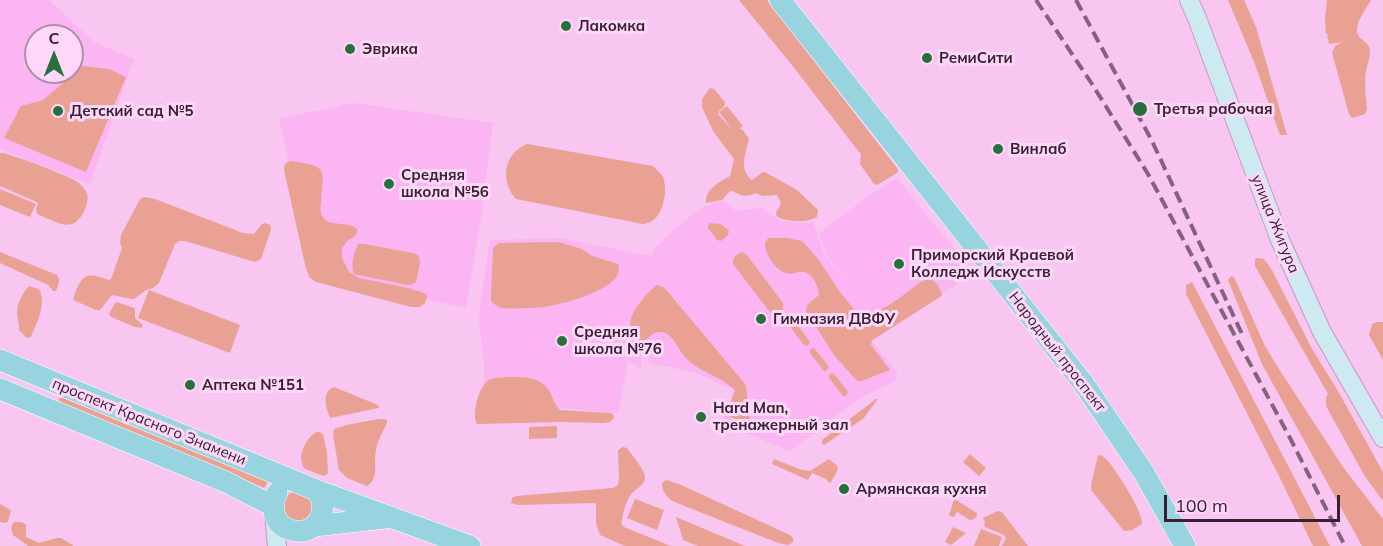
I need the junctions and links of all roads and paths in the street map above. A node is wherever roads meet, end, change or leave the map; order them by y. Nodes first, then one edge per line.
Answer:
1 (780, 0) edge
2 (1189, 0) edge
3 (0, 360) edge
4 (48, 380) junction
5 (0, 389) edge
6 (36, 404) junction
7 (1383, 438) edge
8 (307, 486) junction
9 (274, 510) junction
10 (391, 517) junction
11 (305, 535) edge
12 (277, 546) edge
13 (470, 546) edge
14 (1185, 546) edge

1 - 14 main road, Народный проспект
2 - 7 main road, улица Жигура
3 - 4 main road, проспект Красного Знамени
4 - 6 main road
4 - 8 main road, проспект Красного Знамени
5 - 6 main road, проспект Красного Знамени
6 - 9 main road, проспект Красного Знамени
8 - 9 main road
8 - 10 main road, проспект Красного Знамени
8 - 11 main road
9 - 11 main road, проспект Красного Знамени
9 - 12 main road
10 - 11 main road, проспект Красного Знамени
10 - 13 main road, проспект Красного Знамени

